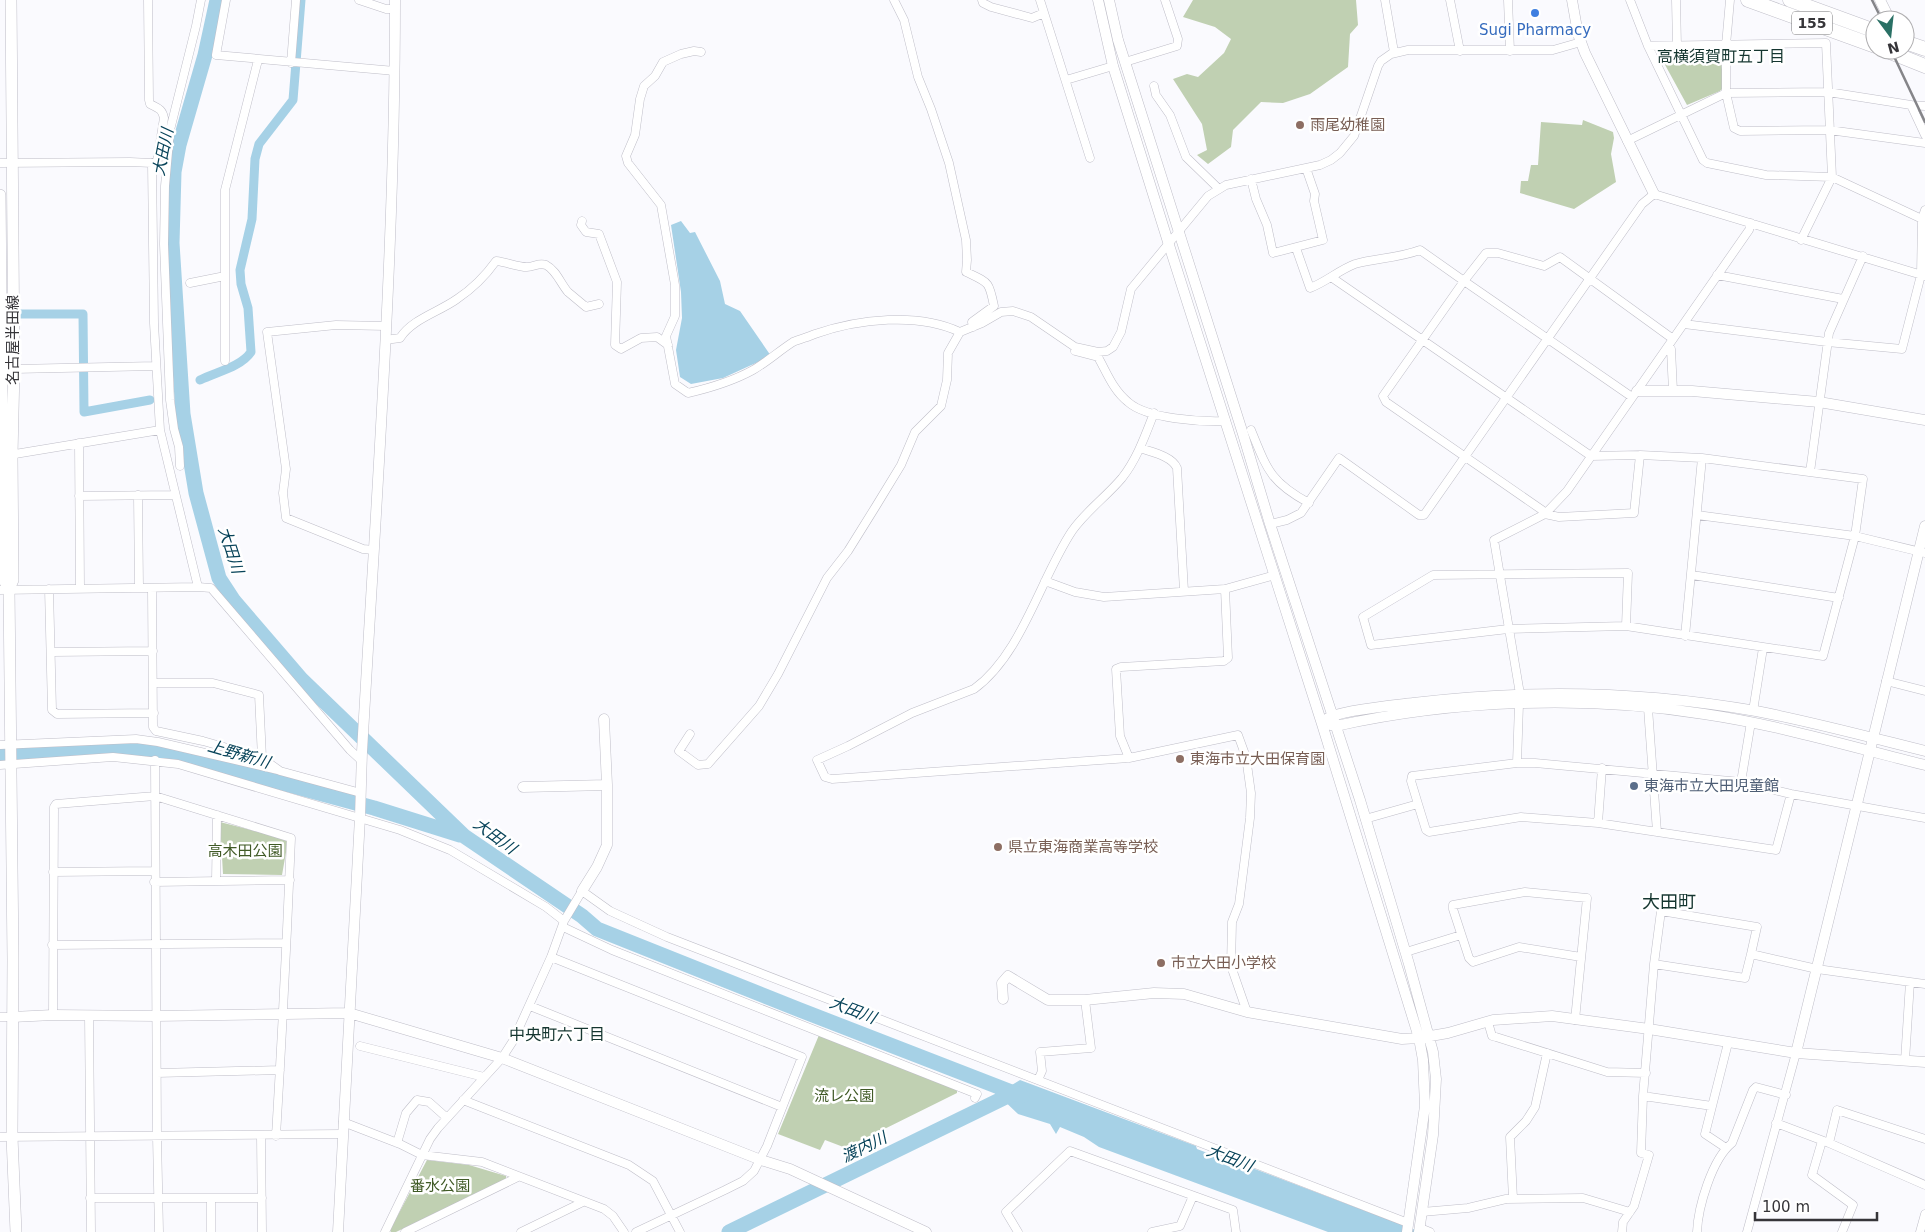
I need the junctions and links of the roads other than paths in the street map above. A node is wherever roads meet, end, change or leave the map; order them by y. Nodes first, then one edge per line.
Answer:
1 (11, 0) edge
2 (148, 0) edge
3 (200, 0) edge
4 (226, 0) edge
5 (296, 0) edge
6 (359, 0) edge
7 (894, 0) edge
8 (982, 0) edge
9 (1040, 0) edge
10 (1098, 0) edge
11 (1109, 0) edge
12 (1165, 0) edge
13 (1385, 0) edge
14 (1450, 0) edge
15 (1508, 0) edge
16 (1572, 0) edge
17 (1630, 0) edge
18 (1676, 0) edge
19 (1730, 0) edge
20 (1748, 0) edge
21 (1790, 0) edge
22 (395, 5) edge
23 (1044, 13) junction
24 (1865, 27) edge
25 (1581, 42) junction
26 (1865, 42) edge
27 (1726, 45) junction
28 (1648, 46) junction
29 (1677, 46) junction
30 (1460, 51) junction
31 (1510, 51) junction
32 (701, 52) dead end
33 (1394, 52) junction
34 (258, 60) junction
35 (1910, 60) edge
36 (1125, 62) junction
37 (291, 63) junction
38 (1113, 66) junction
39 (1925, 66) edge
40 (395, 71) junction
41 (1066, 80) junction
42 (1154, 86) dead end
43 (1828, 92) junction
44 (1726, 93) junction
45 (1911, 105) junction
46 (1925, 106) edge
47 (1680, 114) junction
48 (1829, 130) junction
49 (1925, 135) edge
50 (1627, 141) junction
51 (1925, 144) edge
52 (1090, 158) dead end
53 (12, 162) junction
54 (0, 163) edge
55 (152, 163) junction
56 (1306, 168) junction
57 (1832, 177) junction
58 (1251, 179) junction
59 (1219, 189) junction
60 (0, 194) edge
61 (1654, 194) junction
62 (1925, 210) edge
63 (1922, 219) junction
64 (582, 221) dead end
65 (1751, 223) junction
66 (1179, 232) junction
67 (1801, 240) junction
68 (1169, 245) junction
69 (1296, 248) junction
70 (1863, 256) junction
71 (1717, 275) junction
72 (225, 276) junction
73 (1923, 276) edge
74 (1331, 277) junction
75 (1590, 278) junction
76 (1464, 281) junction
77 (190, 283) dead end
78 (1843, 299) junction
79 (599, 304) dead end
80 (1684, 324) junction
81 (386, 326) junction
82 (973, 327) junction
83 (960, 332) junction
84 (1548, 339) junction
85 (1672, 339) junction
86 (385, 340) junction
87 (1422, 340) junction
88 (1827, 342) junction
89 (1068, 343) junction
90 (668, 345) junction
91 (1671, 349) dead end
92 (225, 361) dead end
93 (156, 366) junction
94 (1, 368) edge
95 (14, 369) junction
96 (1674, 390) junction
97 (1634, 394) junction
98 (1506, 399) junction
99 (1819, 402) junction
100 (1154, 413) junction
101 (1925, 420) edge
102 (1226, 421) junction
103 (160, 430) junction
104 (1252, 430) dead end
105 (79, 443) junction
106 (1140, 448) junction
107 (5, 455) edge
108 (1640, 455) junction
109 (1591, 456) junction
110 (1465, 457) junction
111 (1702, 458) junction
112 (180, 466) dead end
113 (1810, 472) junction
114 (138, 495) junction
115 (175, 495) junction
116 (80, 496) junction
117 (1309, 503) junction
118 (1545, 514) junction
119 (1697, 516) junction
120 (1270, 524) junction
121 (1925, 526) edge
122 (1855, 536) junction
123 (374, 550) junction
124 (1922, 552) edge
125 (1275, 575) junction
126 (1500, 575) junction
127 (1692, 575) junction
128 (1045, 581) junction
129 (198, 587) junction
130 (80, 588) junction
131 (139, 588) junction
132 (4, 589) edge
133 (49, 589) junction
134 (152, 589) junction
135 (1225, 589) junction
136 (1184, 591) junction
137 (1839, 598) junction
138 (1626, 626) junction
139 (1508, 629) junction
140 (1685, 636) junction
141 (1763, 648) junction
142 (153, 651) junction
143 (52, 652) junction
144 (1886, 681) junction
145 (154, 683) junction
146 (1925, 691) edge
147 (1520, 699) junction
148 (1648, 708) junction
149 (1753, 711) junction
150 (154, 713) junction
151 (604, 720) dead end
152 (1334, 720) junction
153 (1751, 722) junction
154 (1322, 724) junction
155 (690, 734) dead end
156 (1874, 738) junction
157 (7, 746) edge
158 (1871, 751) junction
159 (1925, 751) edge
160 (362, 756) junction
161 (262, 758) junction
162 (1129, 758) junction
163 (155, 760) junction
164 (7, 764) edge
165 (1517, 764) junction
166 (1925, 764) edge
167 (1602, 768) junction
168 (280, 771) junction
169 (1652, 773) junction
170 (1741, 782) junction
171 (607, 785) junction
172 (523, 787) dead end
173 (1790, 794) junction
174 (155, 796) junction
175 (361, 796) junction
176 (1418, 804) junction
177 (1858, 805) junction
178 (217, 814) junction
179 (360, 814) junction
180 (1925, 818) edge
181 (1365, 819) junction
182 (1598, 823) junction
183 (1657, 832) junction
184 (154, 871) junction
185 (53, 872) junction
186 (290, 880) junction
187 (216, 881) junction
188 (154, 882) junction
189 (580, 894) junction
190 (564, 924) junction
191 (1461, 935) junction
192 (285, 943) junction
193 (52, 945) junction
194 (155, 945) junction
195 (1406, 952) junction
196 (1751, 954) junction
197 (551, 957) junction
198 (1581, 957) junction
199 (1654, 964) junction
200 (1818, 969) junction
201 (1910, 982) junction
202 (1925, 984) edge
203 (1003, 999) dead end
204 (1085, 1000) junction
205 (530, 1006) junction
206 (1247, 1012) junction
207 (284, 1013) junction
208 (349, 1013) junction
209 (53, 1015) junction
210 (89, 1015) junction
211 (156, 1016) junction
212 (6, 1017) edge
213 (1575, 1020) junction
214 (1488, 1022) junction
215 (1650, 1029) junction
216 (1424, 1037) junction
217 (1728, 1043) junction
218 (360, 1046) dead end
219 (1547, 1053) junction
220 (1796, 1054) junction
221 (502, 1058) junction
222 (1905, 1061) junction
223 (1925, 1062) edge
224 (280, 1070) junction
225 (157, 1073) junction
226 (1646, 1073) junction
227 (484, 1077) junction
228 (1038, 1080) junction
229 (1786, 1095) junction
230 (1643, 1096) junction
231 (976, 1098) dead end
232 (463, 1100) junction
233 (1712, 1106) junction
234 (782, 1107) junction
235 (447, 1118) junction
236 (343, 1122) junction
237 (1776, 1123) junction
238 (342, 1134) junction
239 (157, 1136) junction
240 (261, 1136) junction
241 (276, 1136) junction
242 (0, 1137) edge
243 (12, 1137) junction
244 (90, 1137) junction
245 (1925, 1139) edge
246 (1825, 1142) junction
247 (397, 1143) junction
248 (1726, 1148) junction
249 (422, 1155) junction
250 (761, 1160) junction
251 (518, 1177) junction
252 (1925, 1185) edge
253 (1192, 1196) junction
254 (90, 1198) junction
255 (158, 1198) junction
256 (262, 1198) junction
257 (211, 1199) junction
258 (1512, 1199) junction
259 (583, 1202) junction
260 (1422, 1212) junction
261 (1630, 1212) junction
262 (1925, 1214) edge
263 (672, 1215) junction
264 (1407, 1227) edge
265 (1420, 1230) edge
266 (16, 1232) edge
267 (91, 1232) edge
268 (159, 1232) edge
269 (211, 1232) edge
270 (262, 1232) edge
271 (338, 1232) edge
272 (385, 1232) edge
273 (405, 1232) edge
274 (521, 1232) edge
275 (624, 1232) edge
276 (636, 1232) edge
277 (680, 1232) edge
278 (926, 1232) edge
279 (1018, 1232) edge
280 (1152, 1232) edge
281 (1236, 1232) edge
282 (1430, 1232) edge
283 (1622, 1232) edge
284 (1698, 1232) edge
285 (1747, 1232) edge
286 (1842, 1232) edge
287 (1920, 1232) edge

1 - 53 main road, 名古屋半田線
2 - 55 street
3 - 112 street
4 - 34 street
5 - 37 street
6 - 22 street
7 - 82 street
8 - 23 street
9 - 23 street
10 - 38 street
11 - 36 street
12 - 36 street
13 - 33 street
14 - 30 street
15 - 31 street
16 - 25 street
17 - 28 street
18 - 29 street
19 - 27 street
20 - 26 highway, 155
21 - 24 highway, 155
22 - 40 street
23 - 41 street
25 - 31 street
25 - 50 street
27 - 29 street
27 - 43 street
27 - 44 street
28 - 29 street
28 - 47 street
30 - 31 street
30 - 33 street
32 - 90 street
33 - 56 street
34 - 37 street
34 - 72 street
35 - 39 highway
36 - 66 street
37 - 40 street
38 - 41 street
38 - 68 street
40 - 81 street
41 - 52 street
42 - 59 street
43 - 44 street
43 - 45 street
43 - 48 street
44 - 47 street
44 - 48 street
45 - 46 street
45 - 49 street
47 - 50 street
47 - 57 street
48 - 51 street
48 - 57 street
50 - 61 street
53 - 54 street
53 - 55 street
53 - 95 main road, 名古屋半田線
55 - 93 street
56 - 58 street
56 - 69 street
57 - 63 street
57 - 67 street
58 - 59 street
58 - 69 street
59 - 66 street
60 - 94 main road, 名古屋半田線
61 - 65 street
61 - 75 street
62 - 63 street
63 - 73 street
64 - 90 street
65 - 67 street
65 - 71 street
66 - 68 street
66 - 120 street
67 - 70 street
68 - 89 street
68 - 102 street
69 - 74 street
70 - 73 street
70 - 78 street
71 - 78 street
71 - 80 street
72 - 77 street
72 - 92 street
73 - 88 street
74 - 76 street
74 - 87 street
75 - 76 street
75 - 84 street
75 - 85 street
76 - 84 street
76 - 87 street
78 - 88 street
79 - 86 street
80 - 85 street
80 - 88 street
81 - 86 street
81 - 123 street
82 - 83 street
82 - 89 street
83 - 90 street
83 - 155 street
84 - 97 street
84 - 98 street
85 - 97 street
86 - 123 street
87 - 98 street
87 - 110 street
88 - 99 street
89 - 100 street
91 - 96 street
93 - 95 street
93 - 103 street
94 - 107 main road, 名古屋半田線
95 - 107 main road, 名古屋半田線
96 - 97 street
96 - 99 street
97 - 109 street
98 - 109 street
98 - 110 street
99 - 101 street
99 - 113 street
100 - 102 street
100 - 106 street
102 - 125 street
103 - 105 street
103 - 115 street
104 - 117 street
105 - 107 street
105 - 116 street
106 - 128 street
106 - 136 street
107 - 132 main road, 名古屋半田線
108 - 109 street
108 - 111 street
108 - 118 street
109 - 118 street
110 - 117 street
110 - 118 street
111 - 113 street
111 - 119 street
113 - 122 street
114 - 115 street
114 - 116 street
114 - 131 street
115 - 129 street
116 - 130 street
117 - 120 street
118 - 126 street
119 - 122 street
119 - 127 street
120 - 152 street
121 - 124 street
122 - 124 street
122 - 137 street
123 - 160 street
124 - 144 street
125 - 135 street
125 - 154 street
126 - 138 street
126 - 139 street
126 - 139 street
127 - 137 street
127 - 140 street
128 - 136 street
128 - 162 street
129 - 134 street
129 - 160 street
130 - 131 street
130 - 133 street
131 - 134 street
132 - 133 street
132 - 157 main road, 名古屋半田線
133 - 143 street
134 - 142 street
135 - 136 street
135 - 162 street
137 - 141 street
138 - 139 street
138 - 140 street
139 - 147 street
140 - 141 street
141 - 149 street
142 - 143 street
142 - 145 street
143 - 150 street
144 - 146 street
144 - 156 street
145 - 150 street
145 - 161 street
147 - 148 street
147 - 149 street
147 - 152 street
147 - 165 street
148 - 153 street
148 - 169 street
149 - 156 street
150 - 161 street
151 - 171 street
152 - 154 street
152 - 181 street
153 - 158 street
153 - 170 street
154 - 216 street
156 - 158 street
156 - 159 street
157 - 164 main road, 名古屋半田線
157 - 168 street
158 - 166 street
158 - 177 street
160 - 175 street
161 - 168 street
162 - 206 street
163 - 164 street
163 - 174 street
163 - 179 street
164 - 212 main road, 名古屋半田線
165 - 167 street
165 - 176 street
167 - 169 street
167 - 182 street
168 - 175 street
169 - 170 street
169 - 183 street
170 - 173 street
171 - 172 street
171 - 189 street
173 - 177 street
173 - 183 street
174 - 178 street
174 - 184 street
174 - 185 street
175 - 179 street
176 - 181 street
176 - 182 street
177 - 180 street
177 - 200 street
178 - 186 street
178 - 187 street
179 - 190 street
179 - 208 street
181 - 195 street
182 - 183 street
184 - 185 street
184 - 188 street
185 - 193 street
186 - 187 street
186 - 192 street
187 - 188 street
188 - 194 street
189 - 190 street
189 - 228 street
190 - 197 street
190 - 231 street
191 - 195 street
191 - 198 street
191 - 198 street
192 - 194 street
192 - 207 street
193 - 194 street
193 - 209 street
194 - 211 street
195 - 216 street
196 - 199 street
196 - 199 street
196 - 200 street
197 - 205 street
197 - 234 street
198 - 213 street
199 - 215 street
200 - 201 street
200 - 220 street
201 - 202 street
201 - 222 street
203 - 204 street
204 - 206 street
204 - 228 street
205 - 221 street
205 - 234 street
206 - 216 street
207 - 208 street
207 - 211 street
207 - 224 street
208 - 221 street
208 - 236 street
209 - 210 street
209 - 212 street
210 - 211 street
210 - 244 street
211 - 225 street
212 - 243 main road, 名古屋半田線
213 - 214 street
213 - 215 street
214 - 216 street
214 - 219 street
215 - 217 street
215 - 226 street
216 - 260 street
216 - 264 street
217 - 220 street
217 - 233 street
218 - 227 street
219 - 226 street
219 - 258 street
220 - 222 street
220 - 229 street
221 - 227 street
221 - 250 street
222 - 223 street
224 - 225 street
224 - 241 street
225 - 239 street
226 - 230 street
227 - 232 street
228 - 264 street
229 - 237 street
229 - 248 street
230 - 233 street
230 - 261 street
232 - 235 street
232 - 263 street
233 - 248 street
234 - 250 street
235 - 247 street
235 - 249 street
236 - 238 street
236 - 247 street
237 - 246 street
237 - 285 street
238 - 241 street
238 - 271 street
239 - 240 street
239 - 244 street
239 - 255 street
240 - 241 street
240 - 256 street
242 - 243 street
243 - 244 street
243 - 266 main road, 名古屋半田線
244 - 254 street
245 - 246 street
246 - 252 street
246 - 286 street
247 - 249 street
248 - 284 street
249 - 251 street
249 - 272 street
250 - 263 street
250 - 278 street
251 - 259 street
251 - 273 street
253 - 279 street
253 - 280 street
253 - 281 street
254 - 255 street
254 - 267 street
255 - 257 street
255 - 268 street
256 - 257 street
256 - 270 street
257 - 269 street
258 - 260 street
258 - 261 street
259 - 274 street
259 - 275 street
260 - 265 street
261 - 283 street
262 - 287 street
263 - 276 street
263 - 277 street
265 - 282 street

